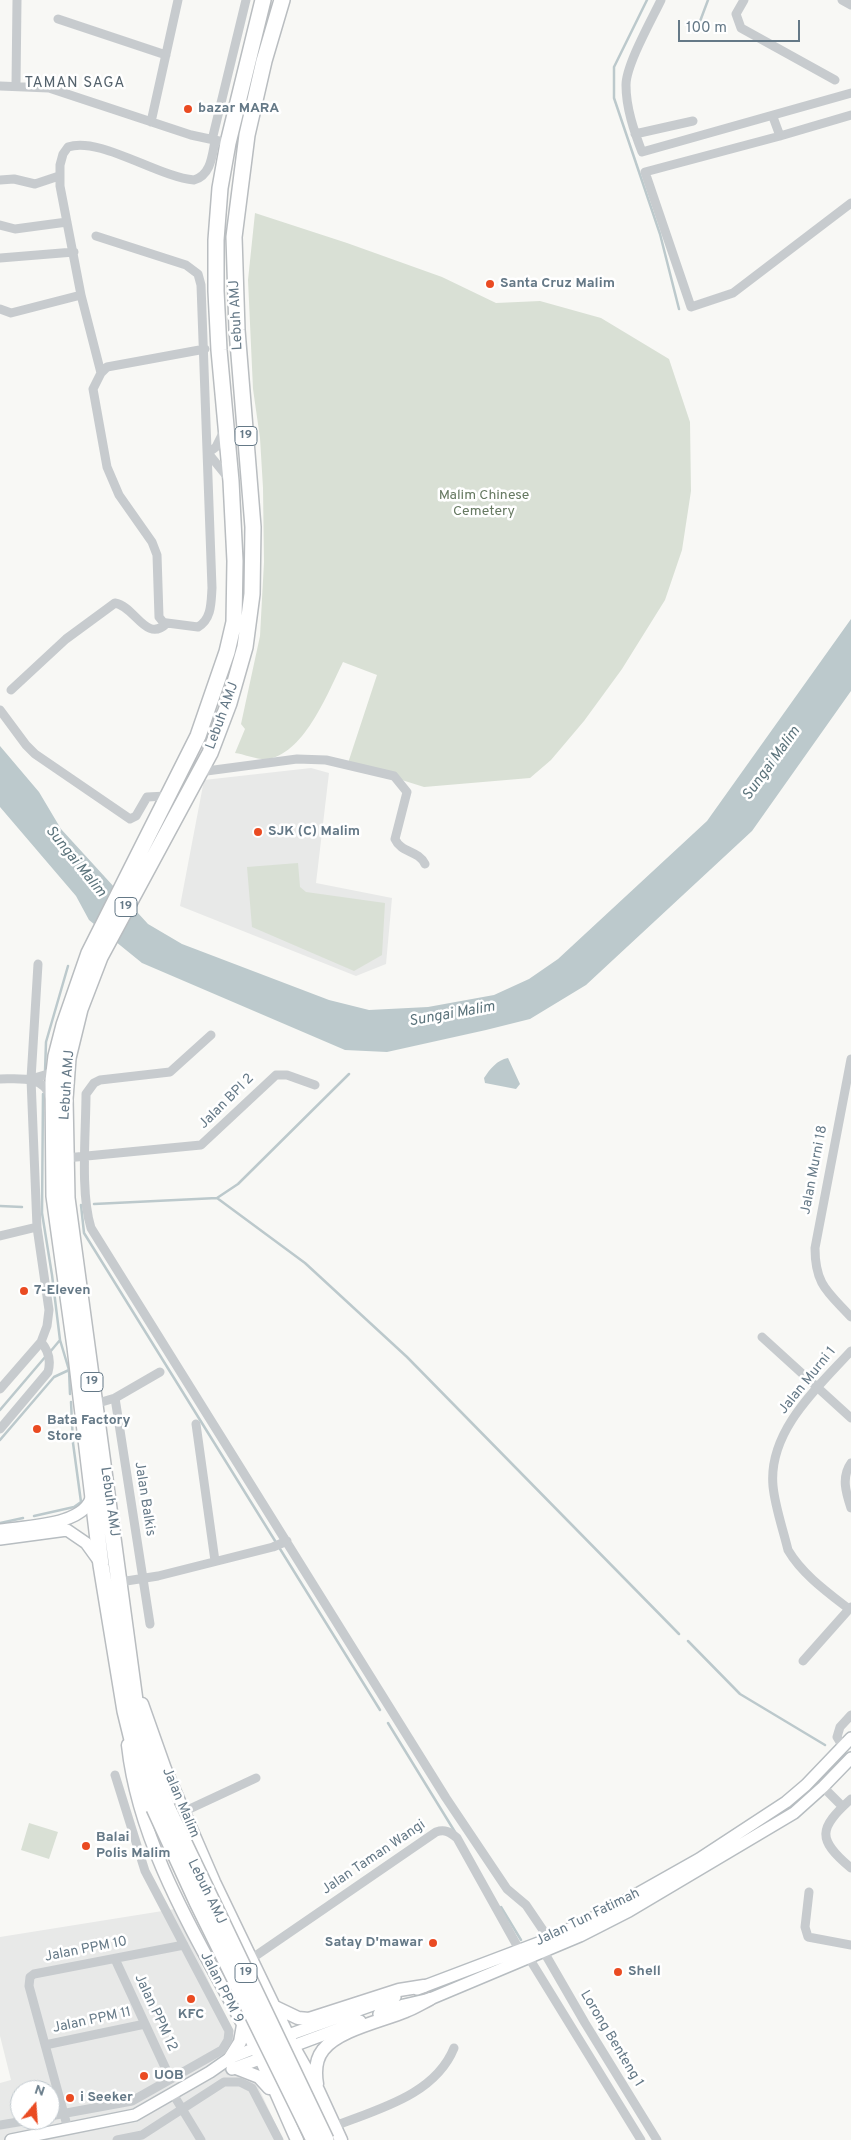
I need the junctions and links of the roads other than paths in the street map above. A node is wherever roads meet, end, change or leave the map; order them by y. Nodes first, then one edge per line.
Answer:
1 (17, 0) edge
2 (178, 0) edge
3 (246, 0) edge
4 (262, 0) edge
5 (282, 0) edge
6 (662, 0) edge
7 (744, 0) edge
8 (842, 0) edge
9 (851, 4) edge
10 (58, 20) dead end
11 (166, 55) junction
12 (835, 80) dead end
13 (16, 85) junction
14 (0, 86) edge
15 (851, 93) edge
16 (851, 115) edge
17 (773, 117) junction
18 (693, 121) dead end
19 (151, 122) junction
20 (635, 134) junction
21 (780, 136) junction
22 (218, 141) junction
23 (59, 176) junction
24 (0, 180) edge
25 (851, 203) edge
26 (67, 222) junction
27 (0, 225) edge
28 (96, 236) dead end
29 (74, 252) junction
30 (0, 258) edge
31 (81, 294) junction
32 (0, 309) edge
33 (205, 349) junction
34 (101, 373) junction
35 (226, 426) junction
36 (208, 453) junction
37 (231, 481) junction
38 (167, 624) junction
39 (12, 690) dead end
40 (0, 710) edge
41 (199, 772) junction
42 (167, 796) junction
43 (145, 854) junction
44 (425, 864) dead end
45 (94, 955) junction
46 (38, 964) dead end
47 (211, 1035) dead end
48 (851, 1059) edge
49 (54, 1069) junction
50 (0, 1079) edge
51 (31, 1079) junction
52 (849, 1081) edge
53 (315, 1085) dead end
54 (52, 1107) junction
55 (85, 1155) junction
56 (66, 1158) junction
57 (37, 1227) junction
58 (0, 1236) edge
59 (851, 1317) edge
60 (762, 1337) dead end
61 (41, 1342) junction
62 (851, 1351) edge
63 (160, 1372) dead end
64 (817, 1388) junction
65 (0, 1389) edge
66 (115, 1398) junction
67 (96, 1404) junction
68 (851, 1418) edge
69 (196, 1424) dead end
70 (0, 1429) edge
71 (851, 1463) edge
72 (92, 1493) junction
73 (851, 1508) edge
74 (0, 1530) edge
75 (0, 1539) edge
76 (280, 1544) junction
77 (215, 1561) junction
78 (101, 1565) junction
79 (142, 1578) junction
80 (120, 1582) junction
81 (850, 1608) edge
82 (150, 1624) dead end
83 (803, 1661) dead end
84 (132, 1678) junction
85 (123, 1704) junction
86 (851, 1715) edge
87 (847, 1742) edge
88 (851, 1758) edge
89 (114, 1775) dead end
90 (256, 1778) dead end
91 (823, 1787) junction
92 (851, 1799) edge
93 (842, 1806) junction
94 (160, 1807) junction
95 (183, 1812) junction
96 (851, 1868) edge
97 (809, 1892) dead end
98 (549, 1939) junction
99 (184, 1945) junction
100 (851, 1945) edge
101 (544, 1952) junction
102 (525, 1954) junction
103 (115, 1959) junction
104 (251, 1959) junction
105 (424, 1986) junction
106 (430, 1999) junction
107 (275, 2007) junction
108 (145, 2024) junction
109 (243, 2025) junction
110 (291, 2040) junction
111 (45, 2045) junction
112 (454, 2048) dead end
113 (258, 2053) junction
114 (233, 2063) junction
115 (170, 2078) junction
116 (318, 2090) junction
117 (173, 2094) junction
118 (278, 2100) junction
119 (184, 2109) junction
120 (64, 2114) junction
121 (60, 2115) edge
122 (335, 2126) junction
123 (68, 2129) junction
124 (11, 2140) edge
125 (117, 2140) edge
126 (200, 2140) edge
127 (279, 2140) edge
128 (297, 2140) edge
129 (314, 2140) edge
130 (326, 2140) edge
131 (341, 2140) edge
132 (641, 2140) edge
133 (657, 2140) edge

1 - 13 street
2 - 11 street
3 - 22 street
4 - 22 highway, Lebuh AMJ / 19
5 - 41 highway, Lebuh AMJ / 19
6 - 20 street
7 - 12 street
8 - 9 street
10 - 11 street
11 - 19 street
13 - 14 street
13 - 19 street
15 - 17 street
16 - 21 street
17 - 20 street
17 - 21 street
18 - 20 street
19 - 22 street
21 - 25 street
22 - 23 street
22 - 35 highway, Lebuh AMJ / 19
23 - 24 street
23 - 26 street
26 - 27 street
26 - 29 street
28 - 33 street
29 - 30 street
29 - 31 street
31 - 32 street
31 - 34 street
33 - 34 street
33 - 36 street
34 - 38 street
35 - 36 street
35 - 37 highway, Lebuh AMJ / 19
36 - 37 street
36 - 38 street
37 - 42 highway, Lebuh AMJ / 19
38 - 39 street
40 - 42 street
41 - 43 highway, Lebuh AMJ / 19
41 - 44 street
42 - 43 highway, Lebuh AMJ / 19
43 - 45 highway, Lebuh AMJ / 19
45 - 49 highway, Lebuh AMJ / 19
45 - 56 highway, Lebuh AMJ / 19
46 - 51 street
47 - 55 street
48 - 52 street, Jalan Murni 18
49 - 51 street
49 - 54 highway, Lebuh AMJ / 19
50 - 51 street
51 - 54 street
51 - 57 street
52 - 59 street, Jalan Murni 18
53 - 55 street, Jalan BPI 2
54 - 72 highway, Lebuh AMJ / 19
55 - 56 street, Jalan BPI 2
55 - 76 street
56 - 67 highway, Lebuh AMJ / 19
57 - 58 street
57 - 61 street
60 - 64 street
61 - 65 street
61 - 70 street
62 - 64 street, Jalan Murni 1
63 - 66 street
64 - 68 street
64 - 81 street, Jalan Murni 1
66 - 67 street
66 - 79 street, Jalan Balkis
67 - 80 highway, Lebuh AMJ / 19
69 - 77 street
71 - 73 street
72 - 74 main road
72 - 78 highway, Lebuh AMJ / 19
75 - 78 main road
76 - 77 street
76 - 98 street
77 - 79 street
78 - 85 highway, Lebuh AMJ / 19
79 - 80 street
79 - 82 street, Jalan Balkis
80 - 84 highway, Lebuh AMJ / 19
81 - 83 street
84 - 94 highway, Lebuh AMJ / 19
84 - 95 main road, Jalan Malim
85 - 94 highway, Lebuh AMJ / 19
85 - 109 main road
86 - 87 street
87 - 98 main road, Jalan Tun Fatimah
88 - 91 main road, Jalan Tun Fatimah
89 - 99 street
90 - 95 street
91 - 93 street
91 - 101 main road, Jalan Tun Fatimah
92 - 93 street
93 - 96 street
94 - 129 highway, Lebuh AMJ / 19, bridge
94 - 130 highway, Lebuh AMJ / 19, bridge
95 - 104 main road, Jalan Malim
97 - 100 street
98 - 102 main road, Jalan Tun Fatimah
99 - 103 street, Jalan PPM 10
99 - 115 street, Jalan PPM 9
101 - 102 main road, Jalan Tun Fatimah
101 - 133 street, Lorong Benteng 1
102 - 104 street, Jalan Taman Wangi
102 - 105 main road, Jalan Tun Fatimah
102 - 106 main road, Jalan Tun Fatimah
102 - 132 street
103 - 108 street, Jalan PPM 12
103 - 111 street, Jalan PPM 10
104 - 107 main road, Jalan Malim
105 - 107 main road
105 - 110 main road, Jalan Tun Fatimah
106 - 110 main road, Jalan Tun Fatimah
106 - 116 main road
107 - 110 main road, Jalan Malim
108 - 111 street, Jalan PPM 11
108 - 115 street, Jalan PPM 12
109 - 113 main road
109 - 114 main road
110 - 113 main road
110 - 116 main road, Jalan Malim
111 - 120 street, Jalan PPM 10
112 - 122 street
113 - 114 main road
113 - 118 main road
114 - 117 main road
114 - 118 main road
115 - 120 street, Jalan PPM 9
116 - 122 main road, Jalan Malim
117 - 119 street
117 - 123 main road
118 - 128 main road
119 - 125 street
119 - 126 street
119 - 127 street
120 - 121 street, Jalan PPM 9
120 - 123 street, Jalan PPM 10
122 - 131 main road, Jalan Malim
123 - 124 main road

